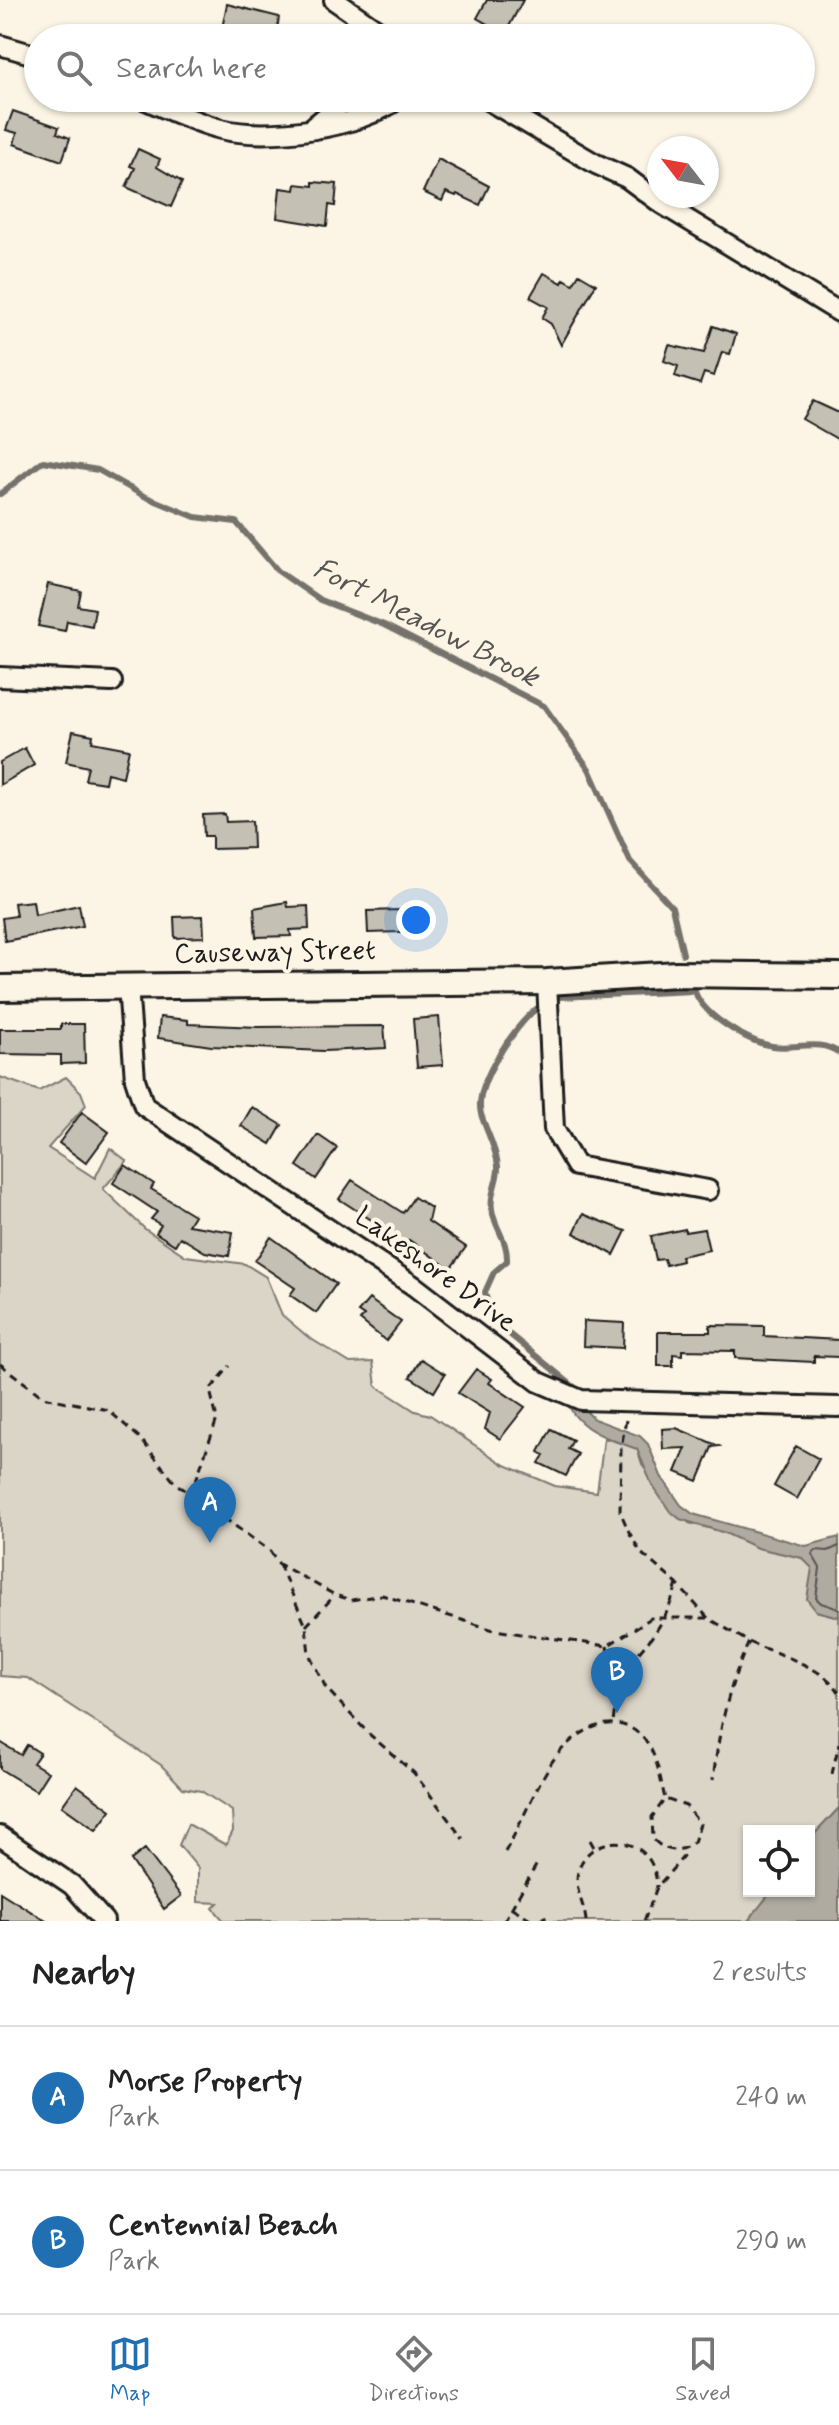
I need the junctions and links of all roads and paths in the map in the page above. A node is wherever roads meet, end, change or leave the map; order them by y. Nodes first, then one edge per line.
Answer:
1 (334, 0) edge
2 (369, 24) edge
3 (0, 45) edge
4 (24, 52) edge
5 (177, 112) edge
6 (331, 112) edge
7 (373, 112) edge
8 (508, 112) edge
9 (313, 127) junction
10 (839, 312) edge
11 (0, 677) edge
12 (112, 682) dead end
13 (839, 976) edge
14 (547, 982) junction
15 (128, 986) junction
16 (0, 988) edge
17 (708, 1190) dead end
18 (0, 1364) edge
19 (230, 1366) dead end
20 (839, 1407) edge
21 (625, 1427) dead end
22 (191, 1495) junction
23 (279, 1564) junction
24 (677, 1584) junction
25 (335, 1595) junction
26 (668, 1616) junction
27 (708, 1618) junction
28 (306, 1626) junction
29 (749, 1642) junction
30 (607, 1646) junction
31 (620, 1673) junction
32 (839, 1690) edge
33 (613, 1723) junction
34 (839, 1743) edge
35 (832, 1774) dead end
36 (713, 1780) dead end
37 (665, 1799) junction
38 (0, 1836) edge
39 (463, 1839) dead end
40 (590, 1840) dead end
41 (595, 1849) junction
42 (681, 1850) junction
43 (505, 1852) dead end
44 (537, 1864) dead end
45 (657, 1887) junction
46 (512, 1908) junction
47 (550, 1913) dead end
48 (104, 1921) edge
49 (504, 1921) edge
50 (534, 1921) edge
51 (540, 1921) edge
52 (586, 1921) edge
53 (644, 1921) edge

1 - 2 street
3 - 4 street
5 - 9 street
6 - 9 street
7 - 9 street
8 - 10 street
11 - 12 street
13 - 14 street, Causeway Street
14 - 15 street, Causeway Street
14 - 17 street
15 - 16 street, Causeway Street
15 - 20 street, Lakeshore Drive
18 - 22 path
19 - 22 path
21 - 24 path
22 - 23 path
23 - 25 path
23 - 28 path
24 - 26 path
24 - 27 path
25 - 28 path
25 - 30 path
26 - 27 path
26 - 30 path
26 - 31 path
27 - 29 path
28 - 39 path
29 - 32 path
29 - 36 path
30 - 31 path
31 - 33 path
33 - 37 path
33 - 43 path
34 - 35 path
37 - 42 path
37 - 42 path
38 - 48 street
40 - 41 path
41 - 45 path
41 - 52 path
42 - 45 path
44 - 46 path
45 - 53 path
46 - 49 path
46 - 50 path
47 - 51 path

